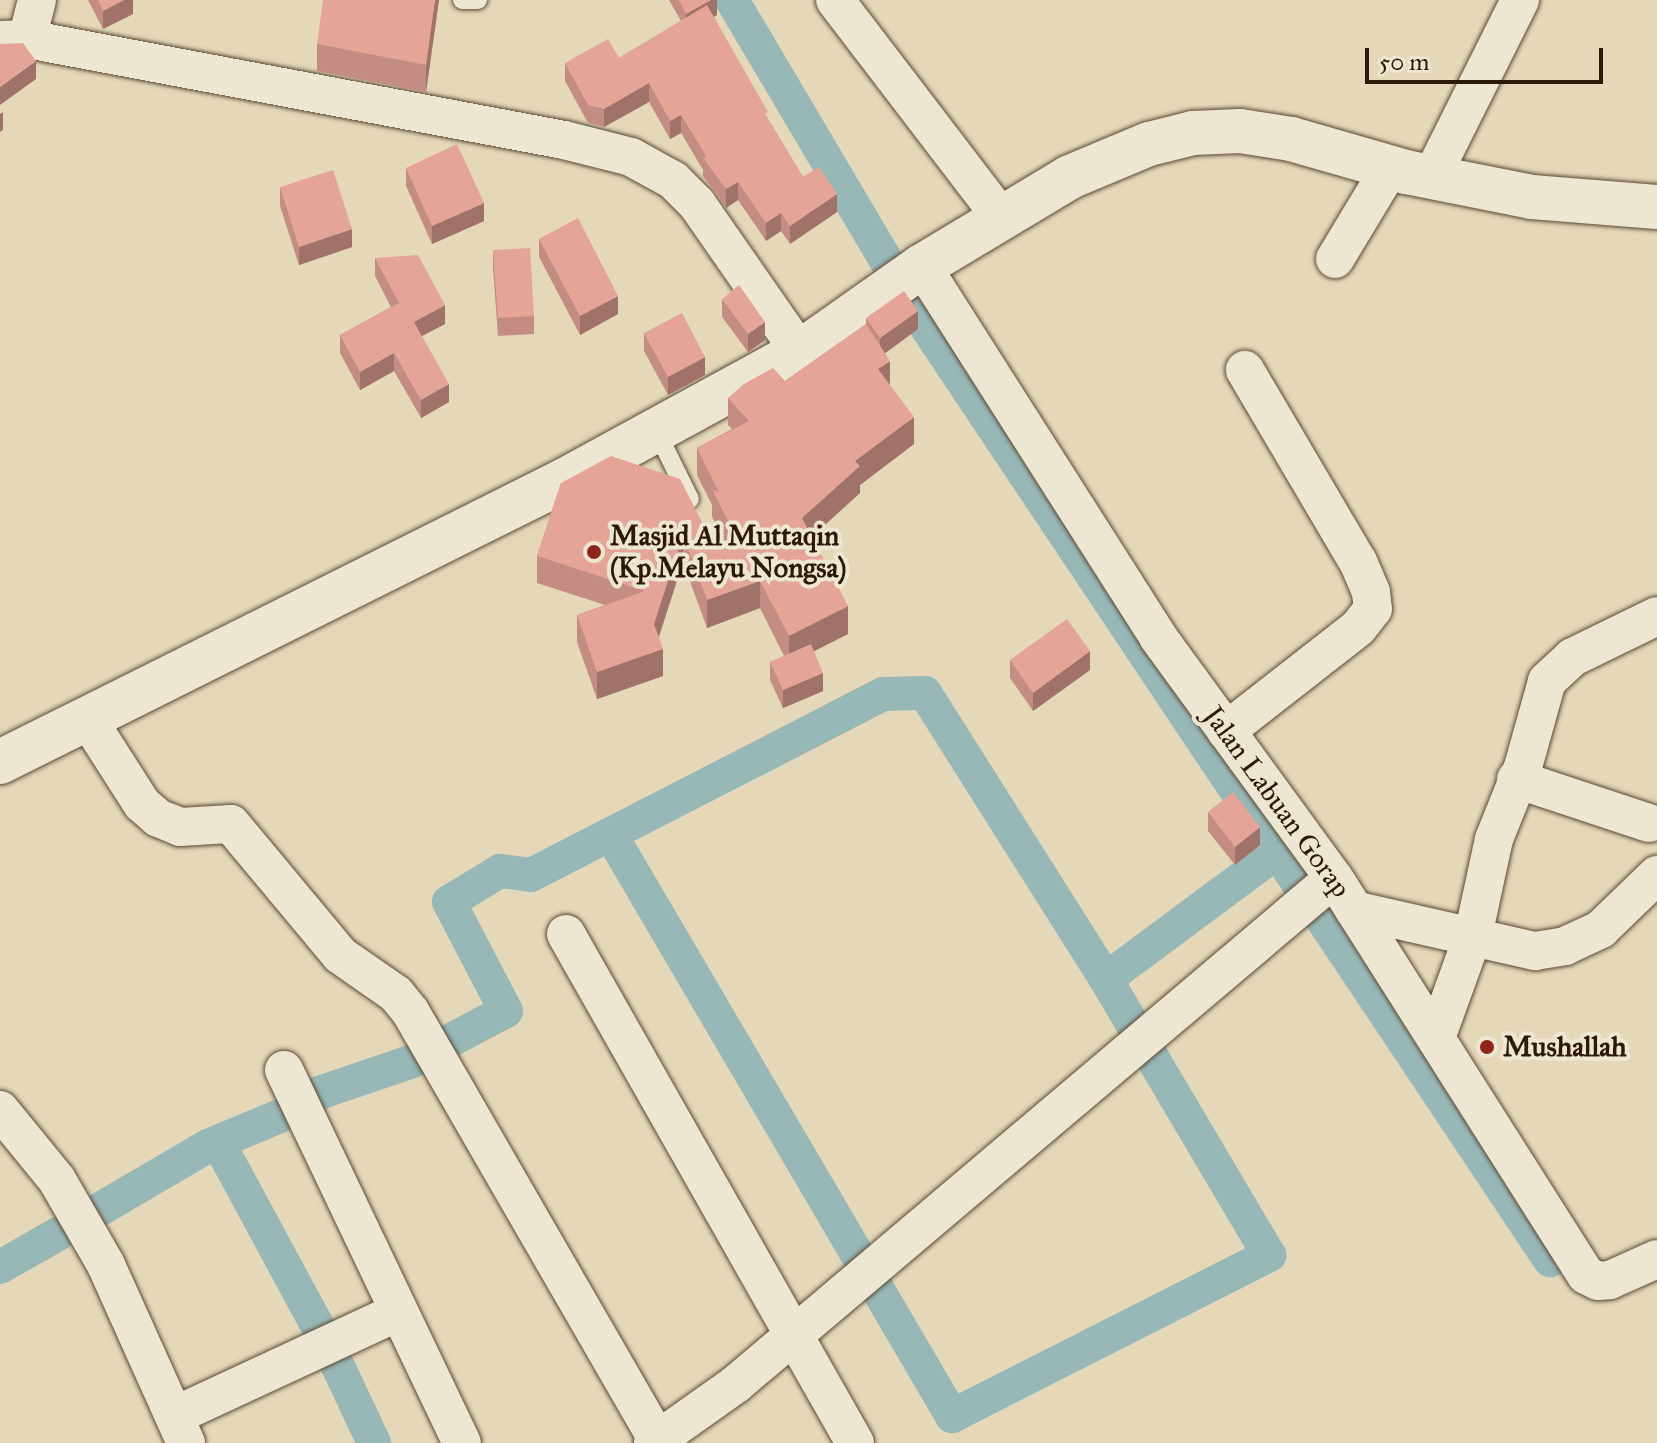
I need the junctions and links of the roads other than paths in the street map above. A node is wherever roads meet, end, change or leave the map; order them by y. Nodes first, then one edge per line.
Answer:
1 (37, 0) edge
2 (462, 0) edge
3 (478, 0) edge
4 (835, 0) edge
5 (1520, 0) edge
6 (13, 40) edge
7 (1410, 173) junction
8 (1657, 207) edge
9 (1001, 217) junction
10 (1335, 259) dead end
11 (916, 270) junction
12 (800, 352) junction
13 (1245, 370) dead end
14 (656, 430) junction
15 (695, 510) edge
16 (1657, 616) edge
17 (87, 718) junction
18 (1226, 731) junction
19 (0, 762) edge
20 (1516, 779) junction
21 (1654, 828) edge
22 (1657, 875) edge
23 (1317, 894) junction
24 (1354, 910) junction
25 (566, 934) dead end
26 (1473, 936) junction
27 (1436, 1038) junction
28 (284, 1070) dead end
29 (0, 1110) edge
30 (1657, 1259) edge
31 (398, 1312) junction
32 (791, 1336) junction
33 (180, 1430) edge
34 (657, 1442) edge
35 (462, 1443) edge
36 (855, 1443) edge

1 - 6 street
2 - 3 lane
4 - 9 street
5 - 7 street
6 - 12 street
7 - 8 street
7 - 9 street
7 - 10 street
9 - 11 street
11 - 12 street
11 - 18 street, Jalan Labuan Gorap
12 - 14 street
13 - 18 street
14 - 15 lane
14 - 17 street
16 - 20 street
17 - 19 street
17 - 34 street
18 - 23 street, Jalan Labuan Gorap
20 - 21 street
20 - 26 street
22 - 26 street
23 - 24 street, Jalan Labuan Gorap
23 - 32 street
24 - 26 street
24 - 27 street, Jalan Labuan Gorap
25 - 32 street
26 - 27 street
27 - 30 street, Jalan Labuan Gorap
28 - 31 street
29 - 33 street
31 - 33 street
31 - 35 street
32 - 34 street
32 - 36 street

